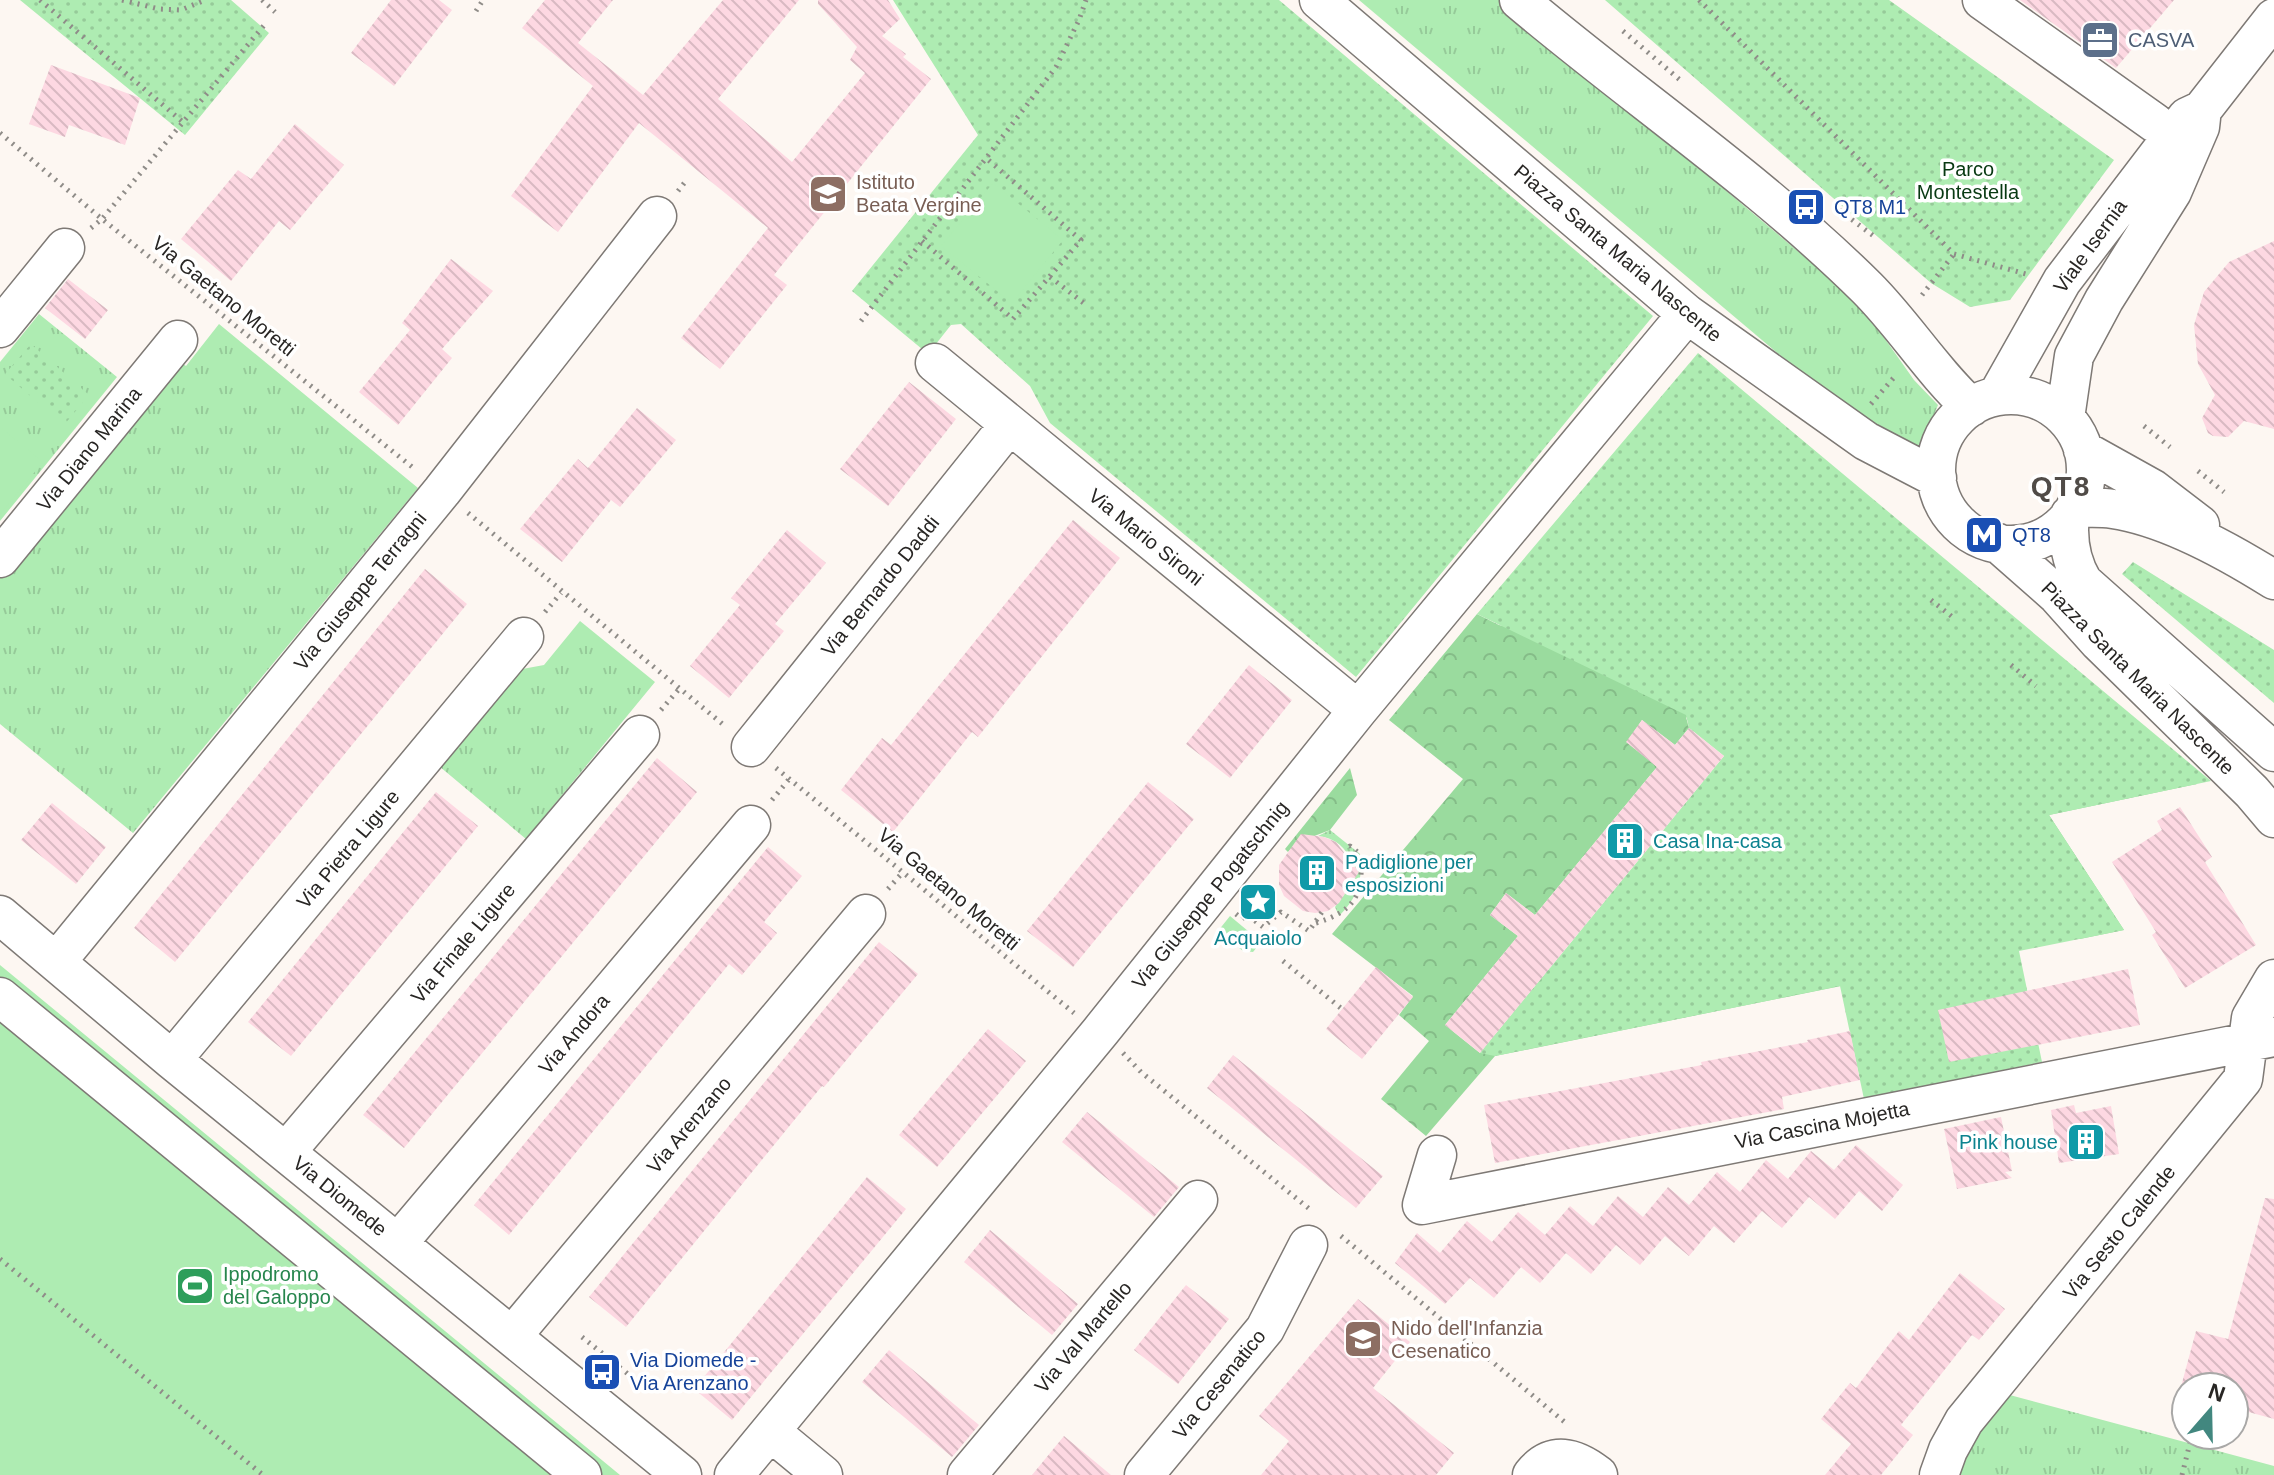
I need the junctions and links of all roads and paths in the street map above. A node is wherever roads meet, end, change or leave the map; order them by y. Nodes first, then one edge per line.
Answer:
1 (40, 0) edge
2 (122, 0) edge
3 (205, 0) edge
4 (262, 0) edge
5 (483, 0) edge
6 (1086, 0) edge
7 (1319, 0) edge
8 (1519, 0) edge
9 (1699, 0) edge
10 (1982, 0) edge
11 (476, 11) dead end
12 (275, 12) dead end
13 (2274, 18) edge
14 (266, 23) dead end
15 (1623, 31) dead end
16 (1682, 81) dead end
17 (2202, 110) junction
18 (184, 123) junction
19 (2155, 123) dead end
20 (0, 133) edge
21 (986, 158) junction
22 (657, 216) dead end
23 (102, 219) junction
24 (922, 241) junction
25 (65, 248) dead end
26 (1954, 254) junction
27 (1050, 277) junction
28 (2035, 277) dead end
29 (1922, 295) dead end
30 (1085, 304) dead end
31 (1687, 314) junction
32 (861, 321) dead end
33 (0, 328) edge
34 (178, 340) dead end
35 (935, 363) dead end
36 (1897, 373) dead end
37 (1984, 402) junction
38 (1869, 406) dead end
39 (1009, 425) junction
40 (2144, 426) dead end
41 (2074, 434) junction
42 (2170, 447) dead end
43 (417, 471) dead end
44 (2198, 471) dead end
45 (1937, 478) junction
46 (2224, 492) dead end
47 (457, 504) dead end
48 (2073, 512) junction
49 (1998, 543) junction
50 (2235, 556) junction
51 (0, 558) edge
52 (2274, 580) edge
53 (1931, 600) dead end
54 (1955, 619) dead end
55 (524, 637) dead end
56 (2011, 665) dead end
57 (2036, 686) dead end
58 (1358, 710) junction
59 (640, 735) dead end
60 (751, 747) joint
61 (2274, 752) edge
62 (790, 778) dead end
63 (2274, 818) edge
64 (751, 825) dead end
65 (1345, 850) dead end
66 (1233, 912) dead end
67 (1322, 912) dead end
68 (866, 914) dead end
69 (0, 915) edge
70 (1315, 923) junction
71 (57, 961) junction
72 (1283, 961) dead end
73 (2274, 979) edge
74 (0, 997) edge
75 (1342, 1009) dead end
76 (1075, 1014) dead end
77 (2262, 1038) edge
78 (1117, 1047) dead end
79 (172, 1060) junction
80 (286, 1152) junction
81 (1437, 1155) dead end
82 (1198, 1200) dead end
83 (1321, 1232) junction
84 (398, 1243) junction
85 (0, 1259) edge
86 (513, 1335) junction
87 (582, 1337) dead end
88 (633, 1378) dead end
89 (771, 1432) junction
90 (2188, 1451) edge
91 (1554, 1454) edge
92 (263, 1475) edge
93 (582, 1475) edge
94 (682, 1475) edge
95 (734, 1475) edge
96 (823, 1475) edge
97 (967, 1475) edge
98 (1144, 1475) edge
99 (1598, 1475) edge
100 (1939, 1475) edge
101 (2182, 1475) edge

1 - 18 path
2 - 3 path
4 - 12 path
5 - 11 path
6 - 21 path
7 - 31 street, Piazza Santa Maria Nascente
8 - 37 street
9 - 26 path
10 - 19 street
13 - 17 street, Viale Isernia
14 - 18 path
15 - 16 path
17 - 37 street, Viale Isernia
17 - 41 street, Viale Isernia
18 - 23 path
20 - 23 path, Via Gaetano Moretti
21 - 24 path
21 - 27 path
22 - 71 street, Via Giuseppe Terragni
23 - 43 path, Via Gaetano Moretti
24 - 27 path
24 - 32 path
25 - 33 street
26 - 28 path
26 - 29 path
27 - 30 path
31 - 45 street, Piazza Santa Maria Nascente
31 - 58 street, Via Giuseppe Pogatschnig
34 - 51 street, Via Diano Marina
35 - 39 street, Via Mario Sironi
36 - 38 path
37 - 41 street
37 - 45 street
39 - 58 street, Via Mario Sironi
39 - 60 street, Via Bernardo Daddi
40 - 42 path
41 - 48 street
41 - 50 street
44 - 46 path
45 - 49 street
47 - 60 path
48 - 49 street
48 - 50 street
48 - 61 street, Piazza Santa Maria Nascente
49 - 63 street, Piazza Santa Maria Nascente
50 - 52 street
53 - 54 path
55 - 79 street, Via Pietra Ligure
56 - 57 path
58 - 89 street, Via Giuseppe Pogatschnig
59 - 80 street, Via Finale Ligure
62 - 76 path, Via Gaetano Moretti
64 - 84 street, Via Andora
65 - 70 path
66 - 70 path
67 - 70 path
68 - 86 street, Via Arenzano
69 - 71 street, Via Diomede
71 - 79 street, Via Diomede
72 - 75 path
73 - 77 street, Via Sesto Calende
74 - 93 street
77 - 81 street, Via Cascina Mojetta
77 - 100 street, Via Sesto Calende
78 - 83 path
79 - 80 street, Via Diomede
80 - 84 street, Via Diomede
82 - 97 street, Via Val Martello
83 - 91 path
83 - 98 street, Via Cesenatico
84 - 86 street, Via Diomede
85 - 92 path
86 - 94 street, Via Diomede
87 - 88 path
89 - 95 street, Via Giuseppe Pogatschnig
89 - 96 street
90 - 101 path
91 - 99 street

